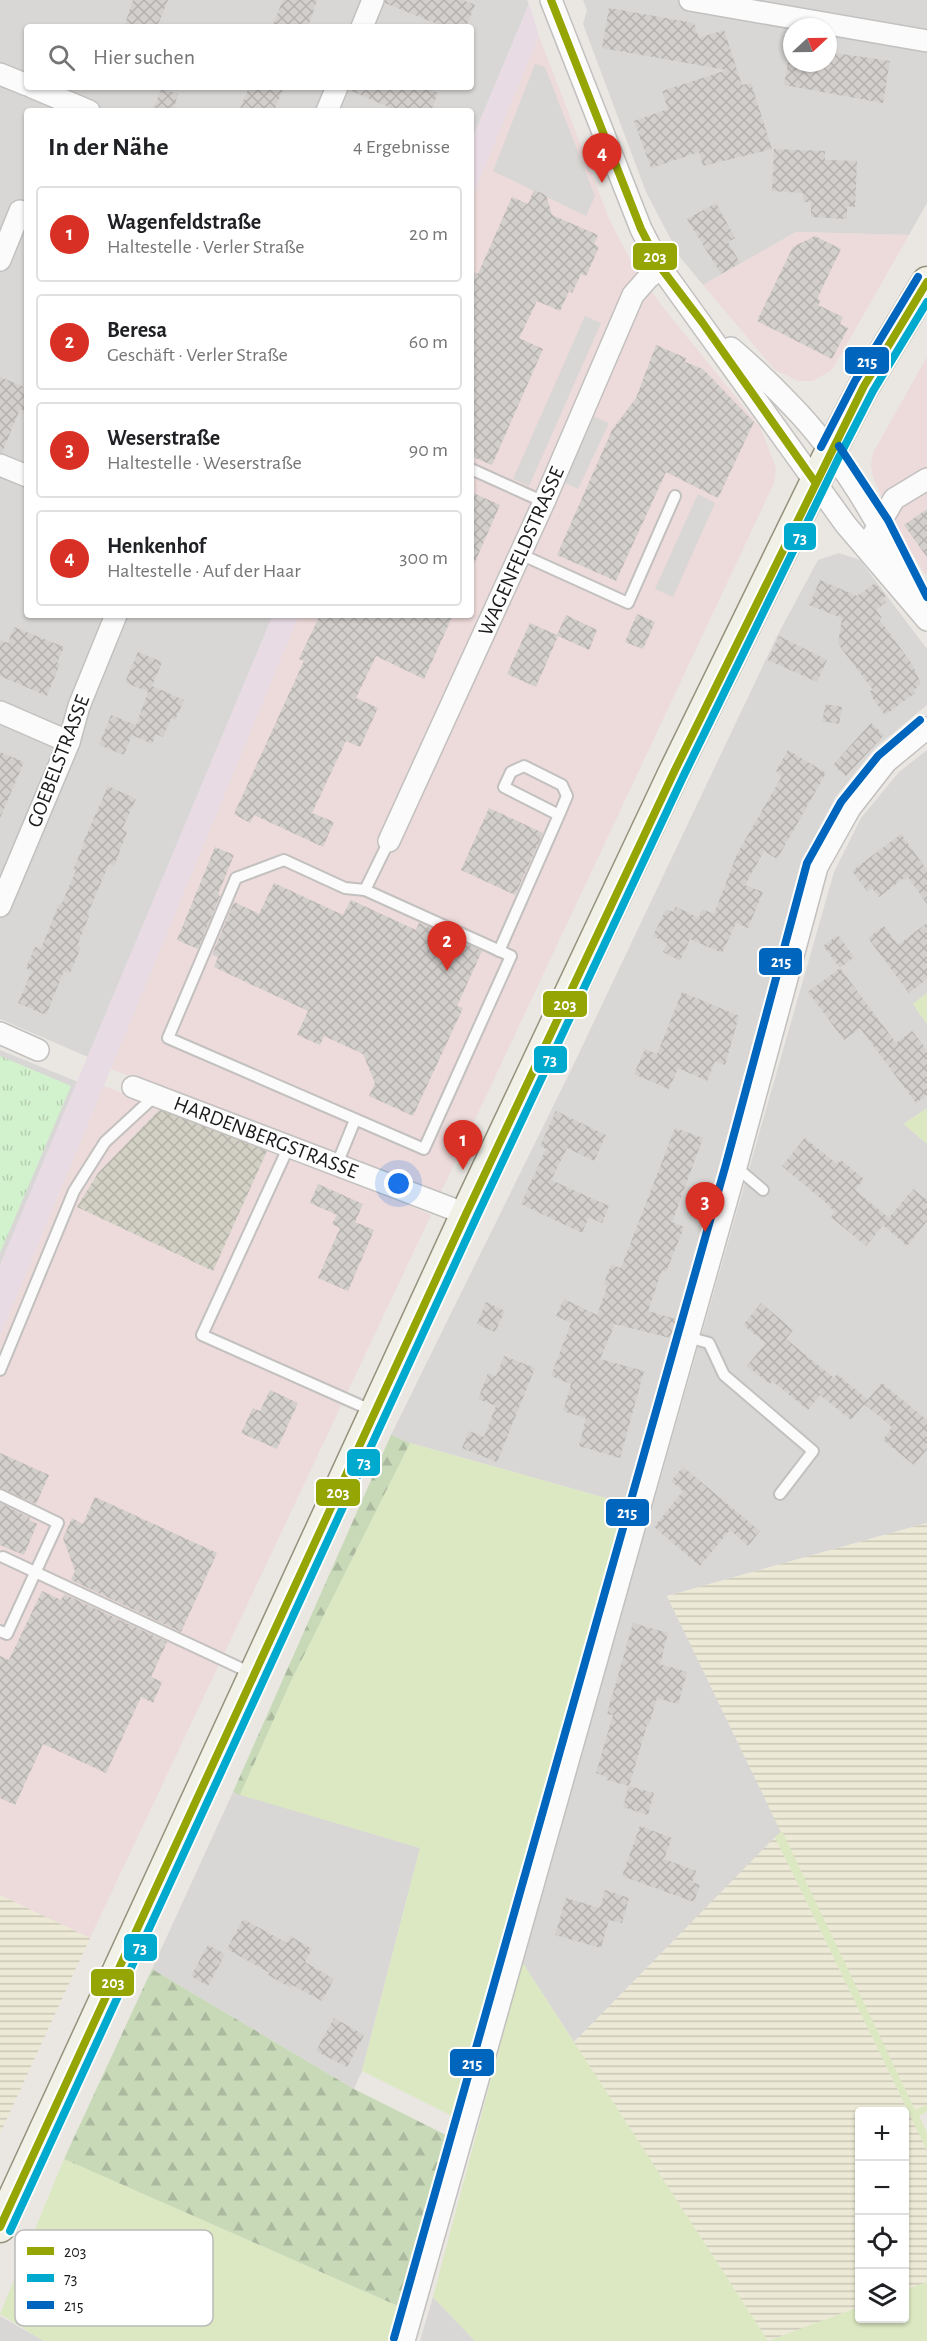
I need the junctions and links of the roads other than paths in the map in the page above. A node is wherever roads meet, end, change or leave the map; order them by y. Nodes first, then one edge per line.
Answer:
1 (373, 0) edge
2 (690, 0) edge
3 (555, 2) edge
4 (363, 24) edge
5 (927, 41) edge
6 (0, 74) edge
7 (24, 84) edge
8 (39, 90) edge
9 (336, 90) edge
10 (82, 108) edge
11 (328, 108) edge
12 (20, 211) dead end
13 (0, 260) edge
14 (661, 268) junction
15 (927, 282) edge
16 (702, 322) junction
17 (830, 452) junction
18 (0, 465) edge
19 (474, 470) edge
20 (24, 475) edge
21 (927, 479) edge
22 (815, 482) junction
23 (675, 496) dead end
24 (544, 502) junction
25 (879, 526) junction
26 (866, 547) junction
27 (520, 554) junction
28 (924, 616) edge
29 (116, 618) edge
30 (0, 712) edge
31 (927, 728) edge
32 (69, 742) junction
33 (559, 815) junction
34 (389, 841) joint
35 (365, 890) junction
36 (0, 906) edge
37 (499, 951) junction
38 (0, 1033) edge
39 (38, 1050) dead end
40 (133, 1087) dead end
41 (156, 1095) junction
42 (355, 1119) junction
43 (289, 1146) junction
44 (337, 1164) junction
45 (736, 1167) junction
46 (763, 1190) dead end
47 (466, 1214) junction
48 (688, 1337) junction
49 (0, 1370) edge
50 (376, 1413) junction
51 (780, 1494) dead end
52 (0, 1495) edge
53 (3, 1557) dead end
54 (35, 1573) junction
55 (0, 1631) edge
56 (254, 1675) junction
57 (0, 2227) edge
58 (404, 2341) edge

1 - 4 street
2 - 5 street
3 - 14 street
6 - 7 street
8 - 10 street
9 - 11 street
12 - 13 street
14 - 16 street
14 - 24 street, WAGENFELDSTRASSE
15 - 17 main road
16 - 17 street
16 - 22 street
17 - 22 main road
17 - 25 street
18 - 20 street
19 - 24 lane
21 - 25 street
22 - 26 street
22 - 47 main road
23 - 27 lane
24 - 27 street, WAGENFELDSTRASSE
25 - 26 street
25 - 28 street
26 - 28 street
27 - 34 street, WAGENFELDSTRASSE
29 - 32 street, GOEBELSTRASSE
30 - 32 street
31 - 45 street
32 - 36 street, GOEBELSTRASSE
33 - 33 lane
33 - 37 lane
34 - 35 lane
35 - 37 lane
35 - 42 lane
37 - 42 lane
38 - 39 street
40 - 41 street, HARDENBERGSTRASSE
41 - 43 street, HARDENBERGSTRASSE
41 - 49 lane
42 - 44 lane
43 - 44 street, HARDENBERGSTRASSE
43 - 50 lane
44 - 47 street, HARDENBERGSTRASSE
45 - 46 lane
45 - 48 street
47 - 50 main road
48 - 51 lane
48 - 58 street
50 - 56 main road
52 - 54 lane
53 - 54 lane
54 - 55 lane
54 - 56 lane
56 - 57 main road

